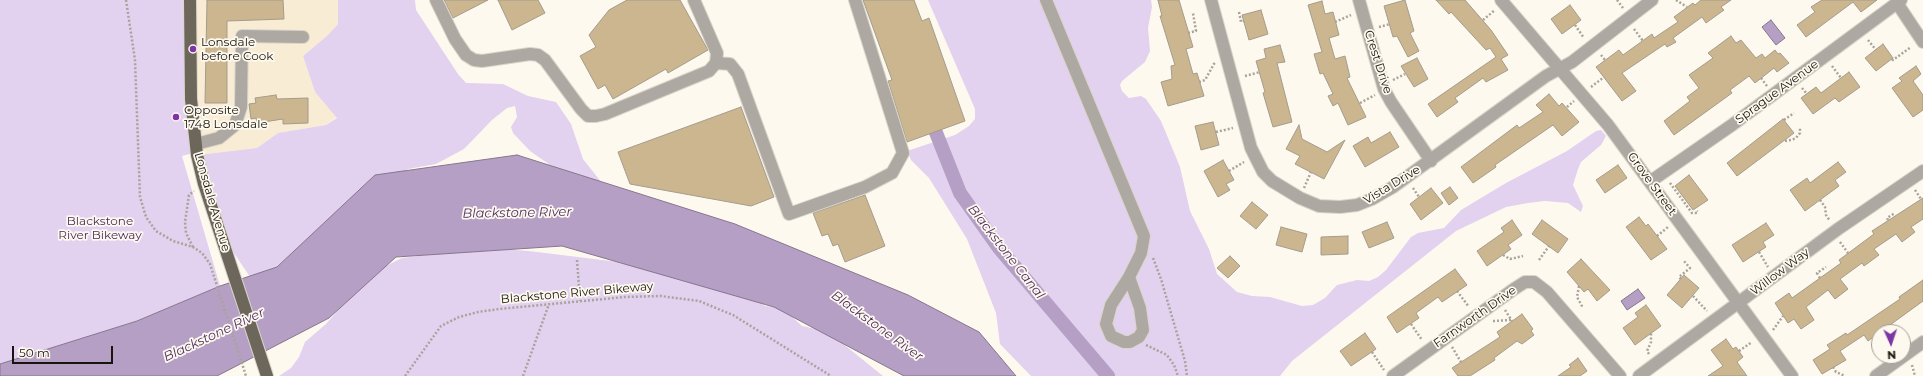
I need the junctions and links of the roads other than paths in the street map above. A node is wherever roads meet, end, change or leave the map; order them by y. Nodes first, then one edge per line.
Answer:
1 (190, 0) edge
2 (436, 0) edge
3 (694, 0) edge
4 (855, 0) edge
5 (1046, 0) edge
6 (1211, 0) edge
7 (1500, 0) edge
8 (1652, 0) edge
9 (1899, 2) edge
10 (1361, 5) edge
11 (303, 37) dead end
12 (1922, 41) edge
13 (716, 63) junction
14 (1560, 68) junction
15 (196, 144) junction
16 (1430, 161) junction
17 (1923, 171) edge
18 (1651, 181) junction
19 (1129, 277) junction
20 (1739, 302) junction
21 (1923, 342) edge
22 (267, 375) edge
23 (1393, 376) edge
24 (1620, 376) edge
25 (1639, 376) edge
26 (1792, 376) edge
27 (1876, 376) edge

1 - 15 main road, Lonsdale Avenue
2 - 13 street
3 - 13 street
4 - 13 street
5 - 19 street
6 - 16 street, Vista Drive
7 - 14 street, Grove Street
8 - 14 street, Vista Drive
9 - 12 street
9 - 18 street, Sprague Avenue
10 - 16 street, Crest Drive
11 - 15 street
14 - 16 street, Vista Drive
14 - 18 street, Grove Street
15 - 22 main road, Lonsdale Avenue
17 - 20 street, Willow Way
18 - 20 street, Grove Street
19 - 19 street
20 - 25 street, Willow Way
20 - 26 street, Grove Street
21 - 27 street
23 - 24 street, Farnworth Drive

